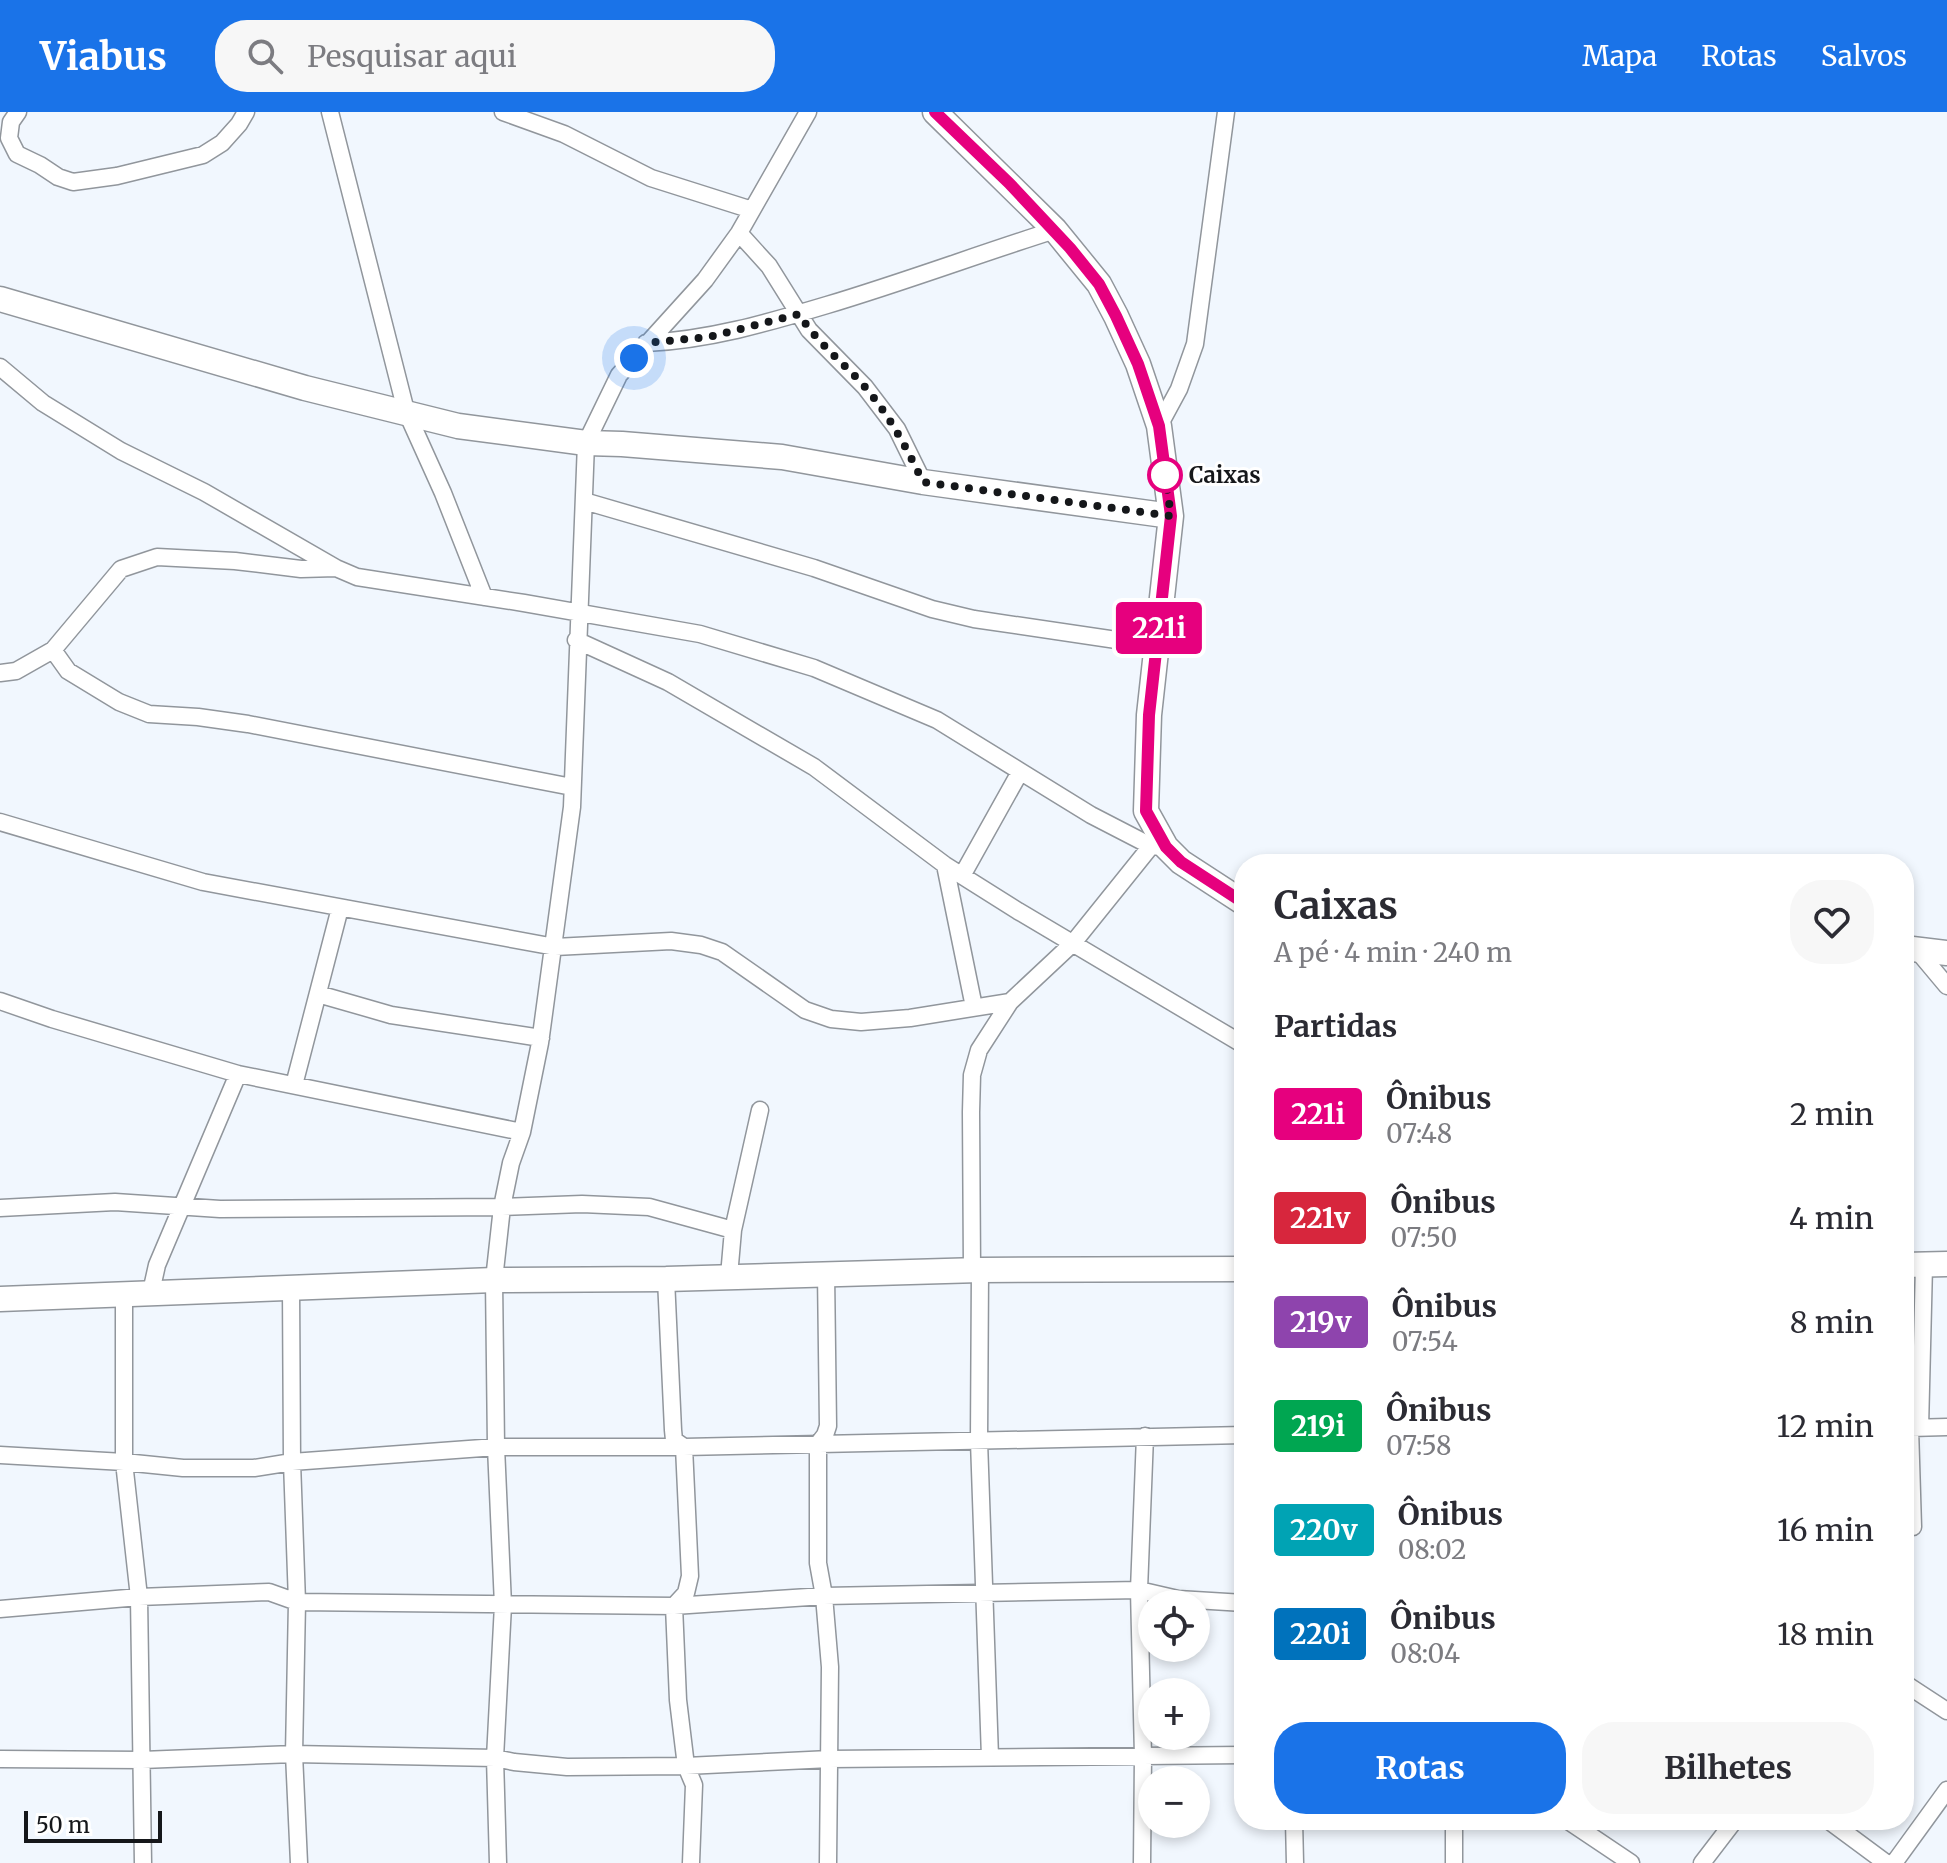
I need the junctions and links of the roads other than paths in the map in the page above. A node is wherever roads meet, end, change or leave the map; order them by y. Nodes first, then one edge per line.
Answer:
1 (18, 112) edge
2 (246, 112) edge
3 (330, 112) edge
4 (503, 112) edge
5 (808, 112) edge
6 (935, 112) edge
7 (1226, 112) edge
8 (752, 210) junction
9 (1055, 230) junction
10 (739, 233) junction
11 (0, 299) edge
12 (799, 314) junction
13 (646, 343) junction
14 (0, 367) edge
15 (406, 411) junction
16 (1159, 426) junction
17 (586, 443) junction
18 (923, 482) junction
19 (584, 501) junction
20 (1171, 516) junction
21 (336, 568) junction
22 (484, 597) junction
23 (579, 612) junction
24 (576, 640) junction
25 (1157, 646) junction
26 (53, 650) junction
27 (0, 673) edge
28 (1020, 772) junction
29 (572, 787) junction
30 (0, 822) edge
31 (1158, 847) junction
32 (945, 865) junction
33 (963, 874) junction
34 (1234, 896) edge
35 (340, 908) junction
36 (1073, 943) junction
37 (555, 947) junction
38 (1914, 949) edge
39 (1914, 952) edge
40 (1947, 953) edge
41 (1947, 986) edge
42 (318, 994) junction
43 (0, 1001) edge
44 (1010, 1002) junction
45 (974, 1007) junction
46 (541, 1038) junction
47 (1234, 1039) edge
48 (238, 1074) junction
49 (294, 1085) junction
50 (760, 1110) dead end
51 (522, 1132) junction
52 (183, 1207) junction
53 (502, 1207) junction
54 (0, 1208) edge
55 (733, 1230) junction
56 (1925, 1265) edge
57 (1234, 1269) edge
58 (976, 1270) junction
59 (826, 1273) junction
60 (729, 1276) junction
61 (666, 1279) junction
62 (494, 1280) junction
63 (291, 1287) junction
64 (151, 1292) junction
65 (124, 1294) junction
66 (0, 1299) edge
67 (1914, 1403) edge
68 (1947, 1427) edge
69 (1914, 1428) edge
70 (1234, 1435) edge
71 (1145, 1436) junction
72 (979, 1441) junction
73 (818, 1444) junction
74 (496, 1447) junction
75 (684, 1447) junction
76 (0, 1455) edge
77 (124, 1462) junction
78 (292, 1462) junction
79 (1138, 1590) edge
80 (1139, 1590) edge
81 (985, 1592) junction
82 (824, 1596) junction
83 (139, 1597) junction
84 (1210, 1601) edge
85 (297, 1602) junction
86 (1234, 1602) edge
87 (503, 1605) junction
88 (674, 1606) junction
89 (0, 1609) edge
90 (1141, 1662) edge
91 (1914, 1690) edge
92 (1947, 1711) edge
93 (294, 1754) junction
94 (1234, 1755) edge
95 (1143, 1756) junction
96 (990, 1757) junction
97 (495, 1758) junction
98 (0, 1759) edge
99 (830, 1759) junction
100 (142, 1760) junction
101 (686, 1766) junction
102 (1947, 1790) edge
103 (1294, 1830) edge
104 (1454, 1830) edge
105 (1582, 1830) edge
106 (1727, 1830) edge
107 (1841, 1830) edge
108 (143, 1863) edge
109 (299, 1863) edge
110 (498, 1863) edge
111 (691, 1863) edge
112 (828, 1863) edge
113 (1142, 1863) edge
114 (1295, 1863) edge
115 (1454, 1863) edge
116 (1631, 1863) edge
117 (1702, 1863) edge
118 (1886, 1863) edge
119 (1894, 1863) edge

1 - 2 street
3 - 15 street
4 - 8 street
5 - 8 street
6 - 9 street
7 - 16 street
8 - 10 street
9 - 12 street
9 - 16 street
10 - 12 street
10 - 13 street
11 - 15 street
12 - 13 street
12 - 18 street
13 - 17 street
14 - 21 street
15 - 17 street
15 - 22 street
16 - 20 street
17 - 18 street
17 - 19 street
18 - 20 street
19 - 23 street
19 - 25 street
20 - 25 street
21 - 22 street
21 - 26 street
22 - 23 street
23 - 24 street
23 - 28 street
24 - 29 street
24 - 32 street
25 - 31 street
26 - 27 street
26 - 29 street
28 - 31 street
28 - 33 street
29 - 37 street
30 - 35 street
31 - 34 street
31 - 36 street
32 - 33 street
32 - 45 street
33 - 36 street
35 - 37 street
35 - 42 street
36 - 44 street
36 - 47 street
37 - 45 street
37 - 46 street
38 - 40 street
39 - 41 street
42 - 46 street
42 - 49 street
43 - 48 street
44 - 45 street
44 - 58 street
46 - 51 street
48 - 49 street
48 - 52 street
49 - 51 street
50 - 55 street
51 - 53 street
52 - 53 street
52 - 54 street
52 - 64 street
53 - 55 street
53 - 62 street
55 - 60 street
56 - 67 street
57 - 58 street
58 - 59 street
58 - 72 street
59 - 60 street
59 - 73 street
60 - 61 street
61 - 62 street
61 - 75 street
62 - 63 street
62 - 74 street
63 - 64 street
63 - 78 street
64 - 65 street
65 - 66 street
65 - 77 street
68 - 69 street
70 - 71 street
71 - 72 street
71 - 80 street
72 - 73 street
72 - 81 street
73 - 75 street
73 - 82 street
74 - 75 street
74 - 78 street
74 - 87 street
75 - 88 street
76 - 77 street
77 - 78 street
77 - 83 street
78 - 85 street
79 - 81 street
81 - 82 street
81 - 96 street
82 - 88 street
82 - 99 street
83 - 85 street
83 - 89 street
83 - 100 street
84 - 86 street
85 - 87 street
85 - 93 street
87 - 88 street
87 - 97 street
88 - 101 street
90 - 95 street
91 - 92 street
93 - 97 street
93 - 100 street
93 - 109 street
94 - 95 street
95 - 96 street
95 - 113 street
96 - 99 street
97 - 101 street
97 - 110 street
98 - 100 street
99 - 101 street
99 - 112 street
100 - 108 street
101 - 111 street
102 - 119 street
103 - 114 street
104 - 115 street
105 - 116 street
106 - 117 street
107 - 118 street

